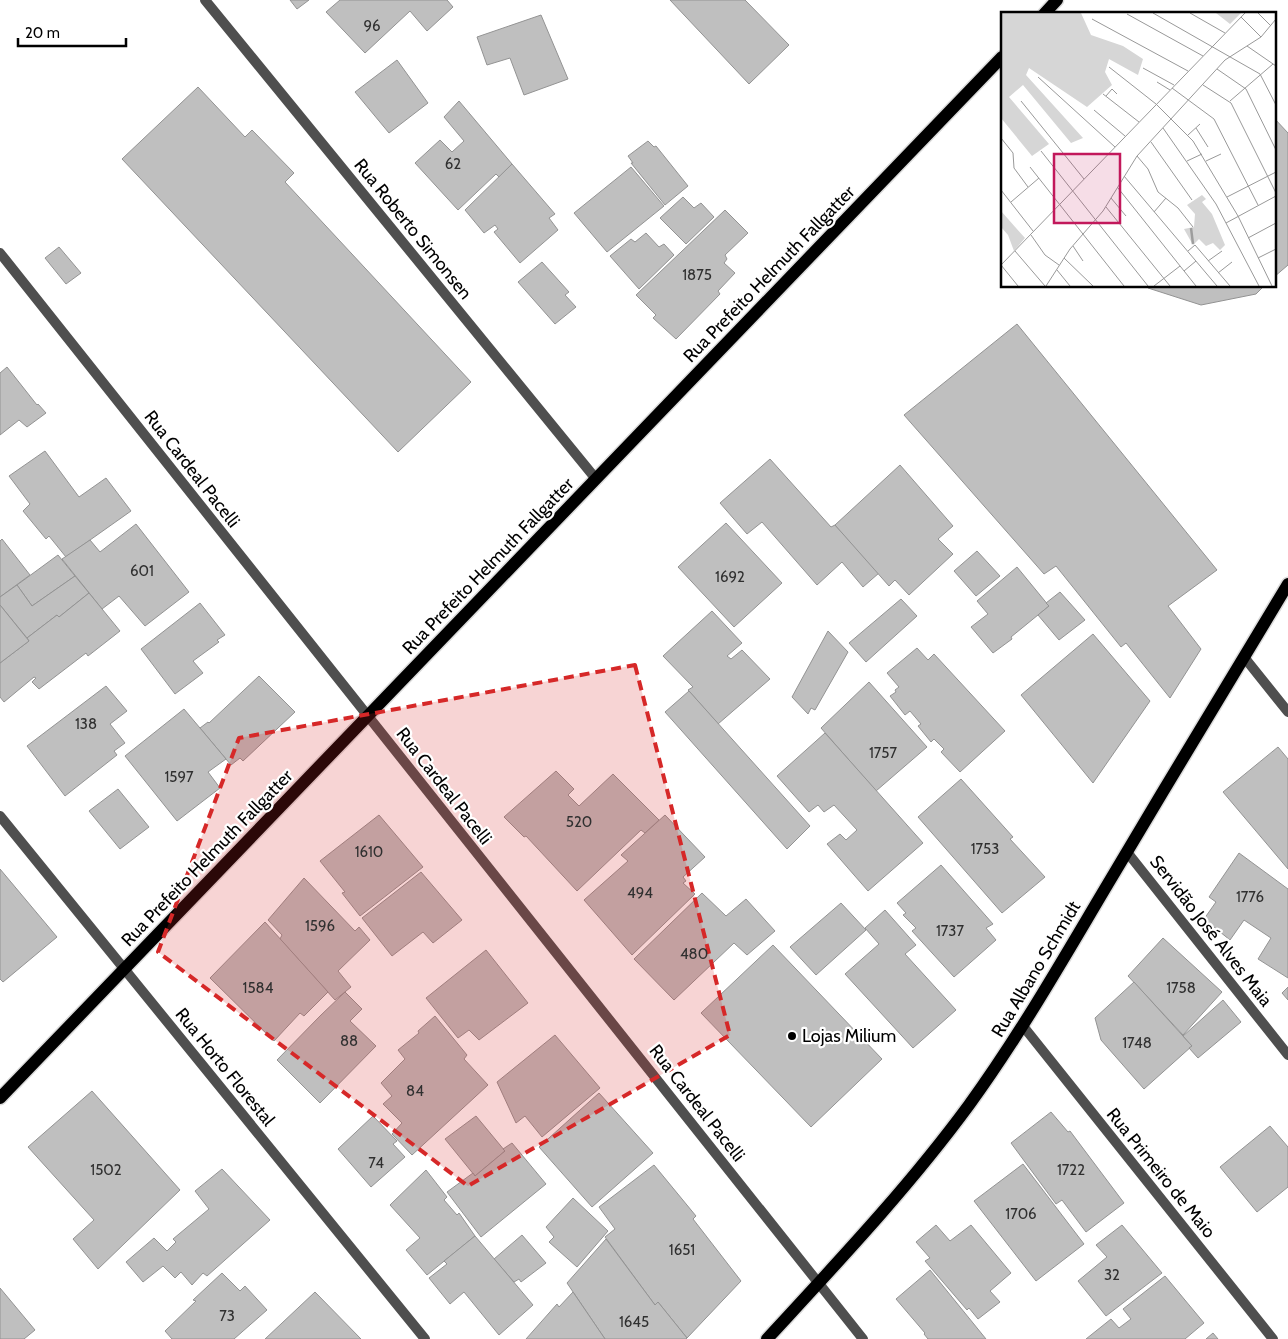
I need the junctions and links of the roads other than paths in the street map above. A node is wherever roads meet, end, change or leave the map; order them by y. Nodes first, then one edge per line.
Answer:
1 (206, 0) edge
2 (1057, 0) edge
3 (1046, 12) edge
4 (1001, 58) edge
5 (0, 253) edge
6 (596, 479) junction
7 (1288, 584) edge
8 (1244, 657) junction
9 (1288, 712) edge
10 (368, 716) junction
11 (0, 816) edge
12 (1127, 852) junction
13 (124, 969) junction
14 (1023, 1026) junction
15 (1288, 1055) edge
16 (0, 1098) edge
17 (819, 1283) junction
18 (425, 1339) edge
19 (767, 1339) edge
20 (864, 1339) edge
21 (1273, 1339) edge

1 - 6 street, Rua Roberto Simonsen
2 - 3 main road
4 - 6 main road, Rua Prefeito Helmuth Fallgatter
5 - 10 street, Rua Cardeal Pacelli
6 - 10 main road, Rua Prefeito Helmuth Fallgatter
7 - 8 main road, Rua Albano Schmidt
8 - 9 street
8 - 12 main road, Rua Albano Schmidt
10 - 13 main road, Rua Prefeito Helmuth Fallgatter
10 - 17 street, Rua Cardeal Pacelli
11 - 13 street, Rua Horto Florestal
12 - 14 main road, Rua Albano Schmidt
12 - 15 street, Servidão José Alves Maia
13 - 16 main road, Rua Prefeito Helmuth Fallgatter
13 - 18 street, Rua Horto Florestal
14 - 17 main road, Rua Albano Schmidt
14 - 21 street, Rua Primeiro de Maio
17 - 19 main road, Rua Albano Schmidt
17 - 20 street, Rua Cardeal Pacelli

